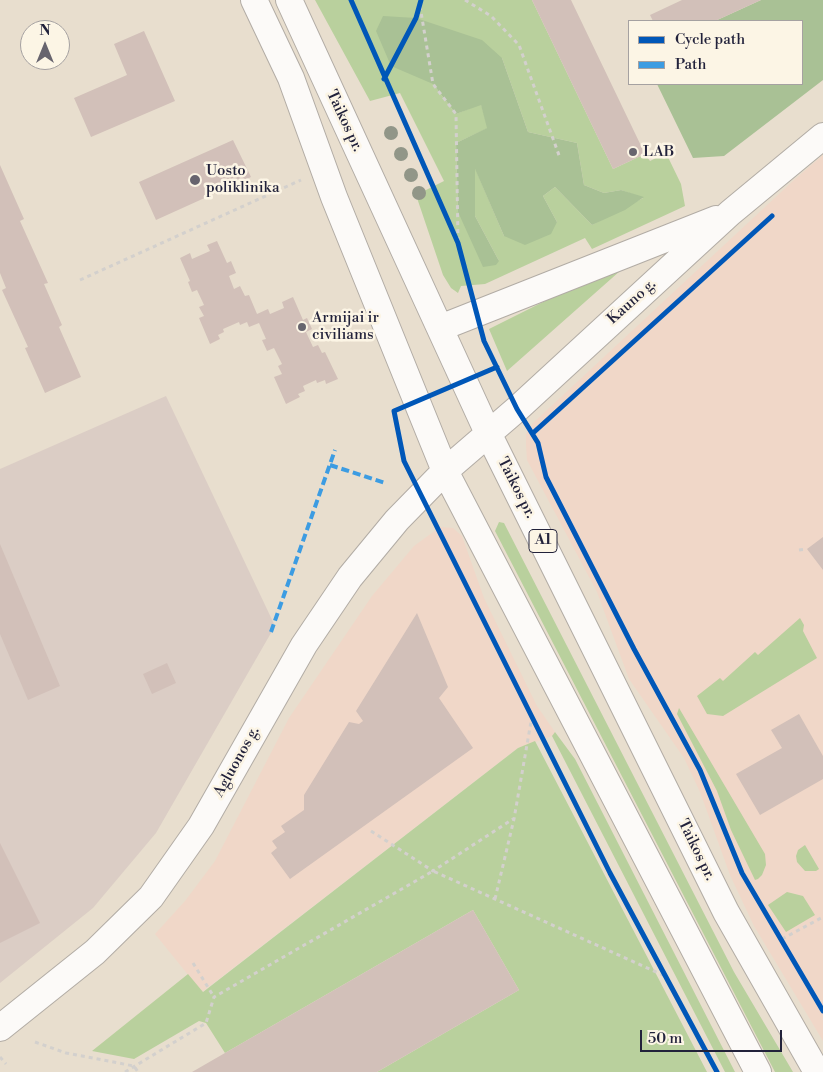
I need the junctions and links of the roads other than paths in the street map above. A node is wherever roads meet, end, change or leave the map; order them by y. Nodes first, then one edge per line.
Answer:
1 (254, 0) edge
2 (289, 0) edge
3 (823, 136) edge
4 (730, 213) junction
5 (440, 328) junction
6 (488, 432) junction
7 (445, 471) junction
8 (0, 1028) edge
9 (758, 1072) edge
10 (817, 1072) edge

1 - 7 main road
2 - 5 main road, Taikos pr. / A1
3 - 4 main road, Kauno g.
4 - 5 main road
4 - 6 main road, Kauno g.
5 - 6 main road, Taikos pr. / A1
6 - 7 main road, Kauno g.
6 - 10 main road, Taikos pr. / A1
7 - 8 main road, Agluonos g.
7 - 9 main road

